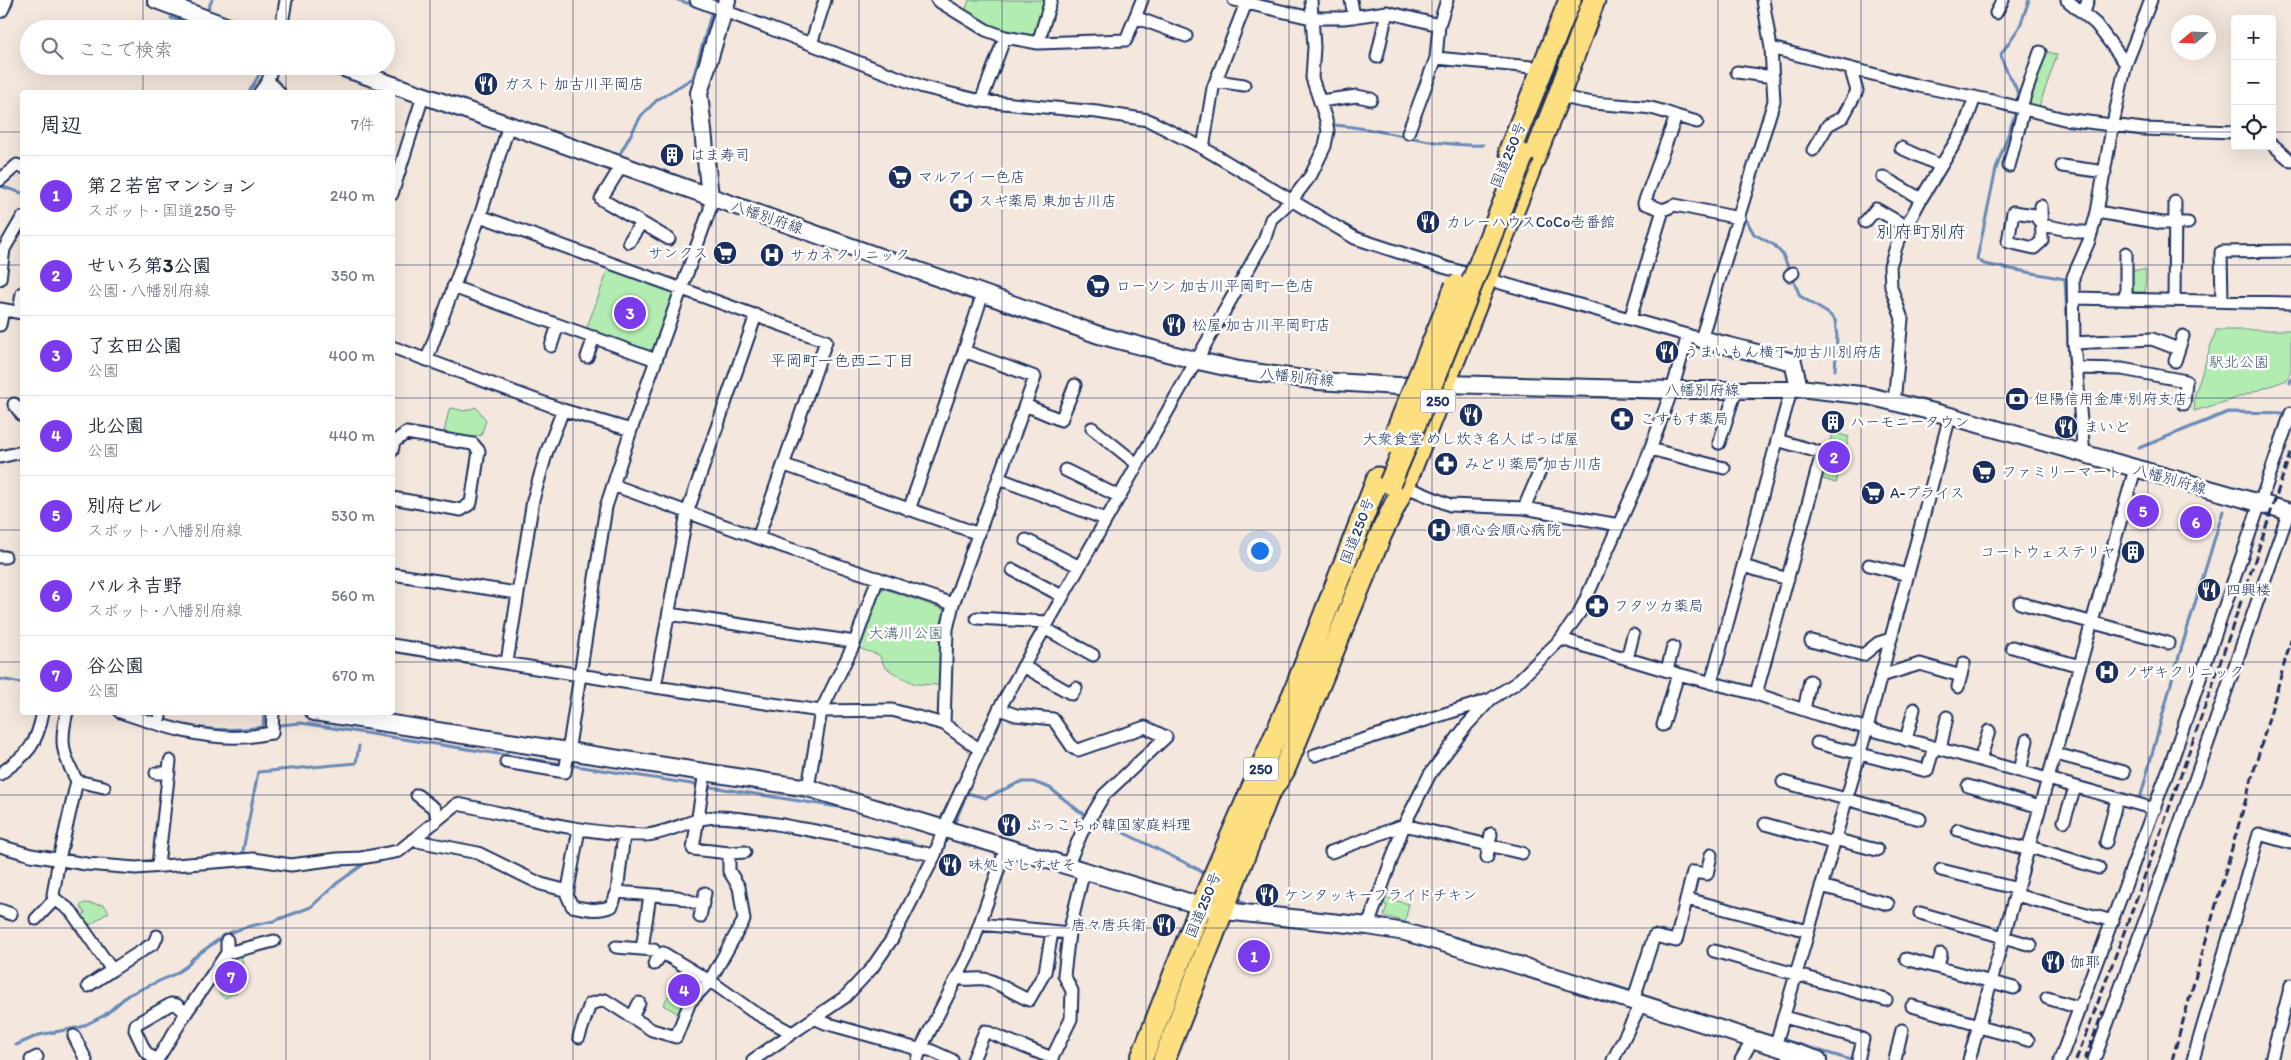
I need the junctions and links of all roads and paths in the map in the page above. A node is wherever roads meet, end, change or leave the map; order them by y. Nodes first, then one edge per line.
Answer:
1 (4, 0) edge
2 (156, 0) edge
3 (286, 0) edge
4 (696, 0) edge
5 (825, 0) edge
6 (937, 0) edge
7 (1050, 0) edge
8 (1142, 0) edge
9 (1234, 0) edge
10 (1311, 0) edge
11 (1351, 0) edge
12 (1446, 0) edge
13 (1570, 0) edge
14 (1586, 0) edge
15 (1594, 0) edge
16 (1763, 0) edge
17 (2003, 0) edge
18 (2067, 0) edge
19 (2088, 0) edge
20 (2151, 0) edge
21 (1246, 3) junction
22 (725, 5) edge
23 (0, 9) edge
24 (1387, 12) junction
25 (1996, 13) dead end
26 (2084, 13) junction
27 (1135, 17) junction
28 (1354, 17) junction
29 (1310, 18) junction
30 (210, 20) edge
31 (283, 20) edge
32 (1439, 25) junction
33 (1005, 36) junction
34 (1186, 36) dead end
35 (1038, 43) junction
36 (811, 44) junction
37 (1771, 48) junction
38 (2040, 52) dead end
39 (1377, 57) dead end
40 (1436, 58) junction
41 (2126, 64) junction
42 (1532, 67) dead end
43 (1853, 69) junction
44 (1737, 72) dead end
45 (270, 75) edge
46 (364, 75) edge
47 (1773, 77) junction
48 (1216, 81) junction
49 (268, 82) junction
50 (1244, 85) dead end
51 (262, 90) edge
52 (277, 90) edge
53 (423, 96) junction
54 (1559, 96) junction
55 (1976, 97) junction
56 (1371, 99) dead end
57 (1320, 100) junction
58 (981, 101) junction
59 (2020, 107) junction
60 (1676, 116) junction
61 (1696, 122) dead end
62 (2113, 124) junction
63 (509, 125) junction
64 (2231, 132) edge
65 (1408, 133) dead end
66 (2276, 147) edge
67 (1204, 148) junction
68 (1901, 148) dead end
69 (1813, 150) dead end
70 (1517, 153) junction
71 (2291, 160) edge
72 (622, 165) junction
73 (20, 166) edge
74 (1941, 166) junction
75 (2009, 166) dead end
76 (2062, 166) dead end
77 (2105, 172) junction
78 (1883, 177) dead end
79 (0, 180) edge
80 (395, 185) edge
81 (710, 197) junction
82 (1921, 199) junction
83 (1292, 200) junction
84 (2175, 202) dead end
85 (2041, 206) dead end
86 (1663, 210) junction
87 (2098, 212) junction
88 (480, 216) junction
89 (1739, 218) junction
90 (20, 221) edge
91 (1865, 222) dead end
92 (642, 223) junction
93 (2175, 223) junction
94 (2188, 224) dead end
95 (1907, 226) junction
96 (2092, 232) junction
97 (669, 239) dead end
98 (629, 242) dead end
99 (2289, 251) dead end
100 (2126, 253) dead end
101 (1485, 278) junction
102 (0, 279) edge
103 (453, 287) junction
104 (682, 288) junction
105 (983, 293) junction
106 (2074, 298) junction
107 (2126, 298) junction
108 (2174, 299) junction
109 (2222, 301) junction
110 (2291, 303) edge
111 (2, 309) edge
112 (20, 313) edge
113 (756, 315) junction
114 (1630, 320) junction
115 (0, 325) edge
116 (558, 325) junction
117 (2184, 336) dead end
118 (1695, 337) junction
119 (594, 338) junction
120 (2074, 343) junction
121 (551, 346) dead end
122 (395, 348) edge
123 (2178, 349) junction
124 (964, 351) junction
125 (588, 357) dead end
126 (427, 359) junction
127 (656, 360) junction
128 (1194, 360) junction
129 (2175, 361) dead end
130 (2075, 368) junction
131 (1445, 384) junction
132 (1075, 385) dead end
133 (1795, 389) junction
134 (1672, 390) junction
135 (1736, 390) junction
136 (1894, 403) junction
137 (14, 404) dead end
138 (2184, 404) dead end
139 (1025, 406) junction
140 (563, 410) junction
141 (20, 412) edge
142 (2291, 413) edge
143 (1950, 416) junction
144 (1092, 428) dead end
145 (631, 430) junction
146 (1777, 440) junction
147 (395, 441) edge
148 (1719, 443) dead end
149 (1650, 449) junction
150 (20, 452) edge
151 (2084, 455) junction
152 (0, 457) edge
153 (1137, 464) junction
154 (785, 465) junction
155 (1542, 466) dead end
156 (1724, 468) dead end
157 (2135, 469) junction
158 (1065, 470) dead end
159 (1000, 479) junction
160 (1391, 482) junction
161 (613, 485) junction
162 (1118, 496) junction
163 (395, 499) edge
164 (2260, 504) junction
165 (1524, 508) junction
166 (909, 510) junction
167 (2290, 511) edge
168 (687, 513) junction
169 (1105, 518) junction
170 (1618, 525) junction
171 (979, 534) junction
172 (758, 538) junction
173 (1026, 540) dead end
174 (1869, 565) dead end
175 (1078, 566) junction
176 (1743, 566) junction
177 (1013, 570) dead end
178 (395, 574) edge
179 (1908, 575) junction
180 (878, 578) junction
181 (1788, 580) junction
182 (517, 593) junction
183 (1062, 596) junction
184 (2020, 603) dead end
185 (953, 604) junction
186 (669, 614) junction
187 (977, 618) dead end
188 (2092, 624) junction
189 (1046, 625) junction
190 (1633, 635) dead end
191 (1561, 639) junction
192 (1891, 639) junction
193 (1811, 641) dead end
194 (854, 642) junction
195 (2168, 643) dead end
196 (395, 645) edge
197 (2018, 645) dead end
198 (1673, 647) dead end
199 (1093, 655) dead end
200 (1627, 658) junction
201 (507, 662) junction
202 (1964, 663) dead end
203 (1023, 666) junction
204 (2080, 666) junction
205 (1672, 672) junction
206 (579, 674) junction
207 (1881, 676) junction
208 (1810, 681) dead end
209 (1712, 683) junction
210 (655, 687) junction
211 (1076, 688) dead end
212 (1756, 694) junction
213 (1491, 699) junction
214 (999, 709) junction
215 (1804, 710) junction
216 (1914, 710) dead end
217 (821, 711) junction
218 (42, 715) edge
219 (66, 715) edge
220 (128, 715) edge
221 (273, 715) edge
222 (333, 715) edge
223 (1947, 717) dead end
224 (944, 724) junction
225 (1664, 725) dead end
226 (1866, 728) junction
227 (1989, 731) dead end
228 (1906, 740) junction
229 (2027, 740) dead end
230 (1818, 744) dead end
231 (1937, 748) junction
232 (980, 750) junction
233 (567, 751) junction
234 (1858, 754) junction
235 (2056, 754) junction
236 (1315, 755) dead end
237 (1980, 760) junction
238 (506, 762) dead end
239 (2020, 770) junction
240 (705, 772) junction
241 (2124, 772) dead end
242 (156, 773) dead end
243 (0, 774) edge
244 (2049, 779) junction
245 (78, 781) junction
246 (1782, 782) dead end
247 (1968, 786) dead end
248 (104, 787) dead end
249 (808, 788) junction
250 (2075, 788) junction
251 (417, 795) dead end
252 (2117, 799) junction
253 (1846, 800) junction
254 (2040, 807) junction
255 (2155, 809) junction
256 (437, 819) junction
257 (698, 819) junction
258 (1912, 821) dead end
259 (2064, 821) dead end
260 (1765, 824) dead end
261 (1404, 825) junction
262 (579, 829) junction
263 (943, 829) junction
264 (1958, 830) dead end
265 (624, 834) junction
266 (412, 840) junction
267 (1490, 840) junction
268 (1834, 841) junction
269 (2106, 842) dead end
270 (2291, 843) edge
271 (0, 846) edge
272 (1006, 848) junction
273 (2030, 848) junction
274 (1876, 850) dead end
275 (744, 852) dead end
276 (1330, 852) dead end
277 (729, 853) junction
278 (1522, 853) dead end
279 (935, 855) junction
280 (1711, 855) dead end
281 (1487, 857) dead end
282 (59, 859) junction
283 (158, 865) junction
284 (1067, 866) junction
285 (2099, 868) dead end
286 (1084, 870) junction
287 (1941, 870) dead end
288 (1967, 877) junction
289 (1821, 886) junction
290 (1964, 889) dead end
291 (568, 891) junction
292 (617, 892) junction
293 (2017, 892) junction
294 (705, 893) dead end
295 (650, 895) junction
296 (1687, 899) junction
297 (1881, 899) dead end
298 (55, 900) junction
299 (702, 905) junction
300 (1201, 906) junction
301 (1224, 912) junction
302 (1920, 913) dead end
303 (700, 917) dead end
304 (36, 919) dead end
305 (2114, 921) junction
306 (980, 924) junction
307 (1368, 926) junction
308 (1808, 931) junction
309 (1052, 932) junction
310 (1069, 933) junction
311 (157, 936) dead end
312 (2004, 938) junction
313 (227, 940) dead end
314 (274, 941) dead end
315 (2031, 945) dead end
316 (616, 947) dead end
317 (1714, 951) dead end
318 (227, 953) junction
319 (1941, 954) dead end
320 (1906, 959) dead end
321 (654, 964) dead end
322 (1938, 967) junction
323 (112, 970) junction
324 (1796, 974) junction
325 (957, 978) junction
326 (709, 982) junction
327 (1992, 982) junction
328 (88, 986) dead end
329 (2014, 988) dead end
330 (2290, 992) edge
331 (2047, 998) dead end
332 (1886, 1000) dead end
333 (1637, 1002) junction
334 (639, 1003) dead end
335 (2080, 1008) junction
336 (1917, 1011) dead end
337 (186, 1013) junction
338 (632, 1017) junction
339 (1784, 1017) junction
340 (814, 1018) junction
341 (1979, 1026) junction
342 (1902, 1030) dead end
343 (792, 1033) junction
344 (74, 1036) dead end
345 (579, 1037) dead end
346 (2028, 1040) dead end
347 (1752, 1041) junction
348 (1775, 1047) junction
349 (921, 1048) junction
350 (1618, 1058) edge
351 (1052, 1059) edge
352 (86, 1060) edge
353 (156, 1060) edge
354 (753, 1060) edge
355 (917, 1060) edge
356 (952, 1060) edge
357 (973, 1060) edge
358 (1141, 1060) edge
359 (1164, 1060) edge
360 (1741, 1060) edge
361 (1818, 1060) edge
362 (1858, 1060) edge
363 (1895, 1060) edge
364 (1969, 1060) edge
365 (2060, 1060) edge
366 (2094, 1060) edge
367 (2193, 1060) edge
368 (2271, 1060) edge

1 - 23 main road
2 - 30 main road
3 - 31 street
4 - 22 street
5 - 36 street
6 - 33 street
7 - 35 street
8 - 27 street
9 - 21 street
10 - 29 street
11 - 28 street
12 - 32 street
13 - 70 highway, 国道250号 / 250
14 - 70 highway, 国道250号 / 250
15 - 54 highway, 250
16 - 37 street
17 - 25 street
18 - 26 street
19 - 26 street
20 - 41 street
21 - 29 street
21 - 48 street
22 - 36 street
22 - 81 main road
24 - 28 street
24 - 32 street
24 - 39 street
26 - 41 street
27 - 34 street
27 - 35 street
28 - 29 street
29 - 57 street
32 - 40 street
33 - 35 street
33 - 58 street
36 - 58 street
37 - 43 street
37 - 47 street
38 - 59 street
40 - 42 street
40 - 65 street
41 - 62 street
43 - 55 street
43 - 69 street
44 - 47 street
45 - 49 street
46 - 53 main road, 八幡別府線
47 - 89 street
48 - 50 street
48 - 67 street
49 - 51 street
49 - 52 street
53 - 63 main road, 八幡別府線
53 - 80 street
54 - 60 street
54 - 101 highway, 250
55 - 59 street
55 - 74 street
56 - 57 street
57 - 83 street
58 - 67 street
59 - 62 street
59 - 75 street
60 - 61 street
60 - 86 street
62 - 64 street
62 - 77 street
63 - 72 main road, 八幡別府線
63 - 88 street
66 - 71 street
67 - 83 street
68 - 74 street
70 - 160 highway, 国道250号 / 250, bridge
72 - 81 main road, 八幡別府線
72 - 92 street
73 - 79 street
74 - 82 street
76 - 77 street
77 - 87 street
78 - 82 street
81 - 104 street
81 - 105 main road, 八幡別府線
82 - 95 street
83 - 101 street
83 - 128 street
84 - 93 street
85 - 96 street
86 - 89 street
86 - 114 street
87 - 93 street
87 - 96 street
88 - 103 street
88 - 104 street
89 - 118 street
90 - 102 street
91 - 95 street
92 - 97 street
92 - 98 street
93 - 94 street
93 - 108 street
95 - 136 street
96 - 106 street
99 - 109 street
100 - 107 street
101 - 114 street
101 - 131 highway, 250
103 - 116 street
103 - 126 street
104 - 113 street
104 - 127 street
105 - 124 street
105 - 128 main road, 八幡別府線
106 - 107 street
106 - 120 street
107 - 108 street
108 - 109 street
109 - 110 street
111 - 112 street
111 - 115 street
113 - 154 street
113 - 168 street
114 - 118 street
116 - 119 street
116 - 121 street
117 - 123 street
118 - 133 main road
118 - 134 street
119 - 125 street
119 - 127 street
120 - 123 street
120 - 130 street
122 - 126 street
123 - 129 street
124 - 139 street
124 - 166 street
126 - 140 street
127 - 145 street
128 - 131 main road, 八幡別府線
128 - 153 street
130 - 138 street
130 - 151 street
131 - 134 main road, 八幡別府線
131 - 160 highway, 250
132 - 139 street
133 - 135 main road, 八幡別府線
133 - 136 main road, 八幡別府線
133 - 146 street
134 - 135 main road, 八幡別府線
134 - 149 street
135 - 148 street
136 - 143 main road, 八幡別府線
137 - 141 street
139 - 159 street
140 - 145 street
140 - 182 street
142 - 164 street
143 - 151 main road, 八幡別府線
143 - 179 street
144 - 153 street
145 - 161 street
146 - 176 street
146 - 181 street
147 - 163 street
149 - 156 street
149 - 170 street
150 - 152 street
151 - 157 main road, 八幡別府線
153 - 162 street
154 - 166 street
154 - 172 street
155 - 165 street
157 - 164 main road, 八幡別府線
157 - 188 street
158 - 162 street
159 - 169 street
159 - 171 street
160 - 165 street
160 - 300 highway, 国道250号 / 250
160 - 301 highway, 国道250号 / 250
161 - 168 street
161 - 206 street
162 - 169 street
164 - 167 main road, 八幡別府線
164 - 255 street
165 - 170 street
166 - 171 street
167 - 366 street
168 - 172 street
168 - 186 street
169 - 175 street
170 - 191 street
171 - 185 street
172 - 180 street
173 - 175 street
174 - 179 street
175 - 183 street
176 - 181 street
176 - 209 street
177 - 183 street
178 - 182 street
179 - 192 street
180 - 185 street
180 - 194 street
181 - 212 street
182 - 201 street
183 - 189 street
184 - 188 street
185 - 224 street
186 - 194 street
186 - 210 street
187 - 189 street
188 - 195 street
188 - 204 street
189 - 199 street
189 - 203 street
190 - 200 street
191 - 200 street
191 - 213 street
192 - 193 street
192 - 207 street
194 - 217 street
196 - 201 street
197 - 204 street
198 - 205 street
200 - 205 street
201 - 206 street
202 - 207 street
203 - 211 street
203 - 214 street
204 - 235 street
205 - 209 street
205 - 225 street
206 - 210 street
206 - 233 street
207 - 226 street
208 - 215 street
209 - 212 street
210 - 217 street
212 - 215 street
213 - 236 street
213 - 261 street
214 - 232 street
214 - 284 street
215 - 226 street
216 - 228 street
217 - 224 street
217 - 249 street
218 - 243 street
219 - 245 street
220 - 221 street
222 - 233 main road
223 - 231 street
224 - 232 street
226 - 228 street
226 - 234 street
227 - 237 street
228 - 231 street
229 - 239 street
230 - 234 street
231 - 234 street
231 - 237 street
232 - 263 street
233 - 238 street
233 - 240 main road
234 - 253 street
235 - 241 street
235 - 244 street
237 - 239 street
239 - 244 street
240 - 249 main road
240 - 257 street
242 - 283 street
244 - 250 street
244 - 254 street
245 - 248 street
245 - 282 street
246 - 253 street
247 - 254 street
249 - 263 main road
250 - 252 street
250 - 259 street
251 - 256 street
252 - 255 street
252 - 269 street
253 - 258 street
253 - 268 street
254 - 273 street
255 - 305 street
256 - 262 street
256 - 266 street
257 - 265 street
257 - 277 street
257 - 279 street
260 - 268 street
261 - 267 street
261 - 276 street
261 - 307 street
262 - 265 street
262 - 291 street
263 - 272 main road
263 - 279 street
264 - 273 street
265 - 292 street
266 - 283 street
266 - 291 street
267 - 278 street
267 - 281 street
268 - 274 street
268 - 289 street
270 - 367 street
271 - 282 street
272 - 284 main road
272 - 306 street
273 - 285 street
273 - 293 street
275 - 277 street
277 - 326 street
279 - 340 street
280 - 296 street
282 - 283 street
282 - 298 street
284 - 286 main road
286 - 300 main road
286 - 310 street
287 - 288 street
288 - 290 street
288 - 293 street
289 - 297 street
289 - 308 street
291 - 292 street
292 - 295 street
293 - 305 street
293 - 312 street
294 - 299 street
295 - 299 street
295 - 316 street
296 - 308 street
296 - 333 street
298 - 304 street
298 - 323 street
299 - 303 street
300 - 301 main road
300 - 358 highway, 国道250号 / 250
301 - 307 main road
301 - 359 highway, 国道250号 / 250
302 - 312 street
305 - 335 street
306 - 309 street
306 - 325 street
307 - 333 main road
308 - 324 street
309 - 310 street
309 - 325 street
310 - 351 street
311 - 323 street
312 - 315 street
312 - 327 street
313 - 318 street
314 - 318 street
317 - 324 street
318 - 337 street
319 - 322 street
320 - 322 street
321 - 326 street
322 - 327 street
323 - 328 street
324 - 332 street
324 - 339 street
325 - 349 street
326 - 338 street
326 - 343 street
327 - 329 street
327 - 341 street
330 - 368 street
331 - 335 street
333 - 347 main road
333 - 350 street
334 - 338 street
335 - 365 street
336 - 341 street
337 - 353 street
337 - 353 street
338 - 345 street
339 - 348 street
339 - 362 street
340 - 343 street
340 - 349 street
341 - 346 street
341 - 364 street
342 - 363 street
343 - 354 street
344 - 352 street
347 - 348 main road
347 - 360 street
348 - 361 main road
349 - 355 street
349 - 356 street
351 - 357 street

